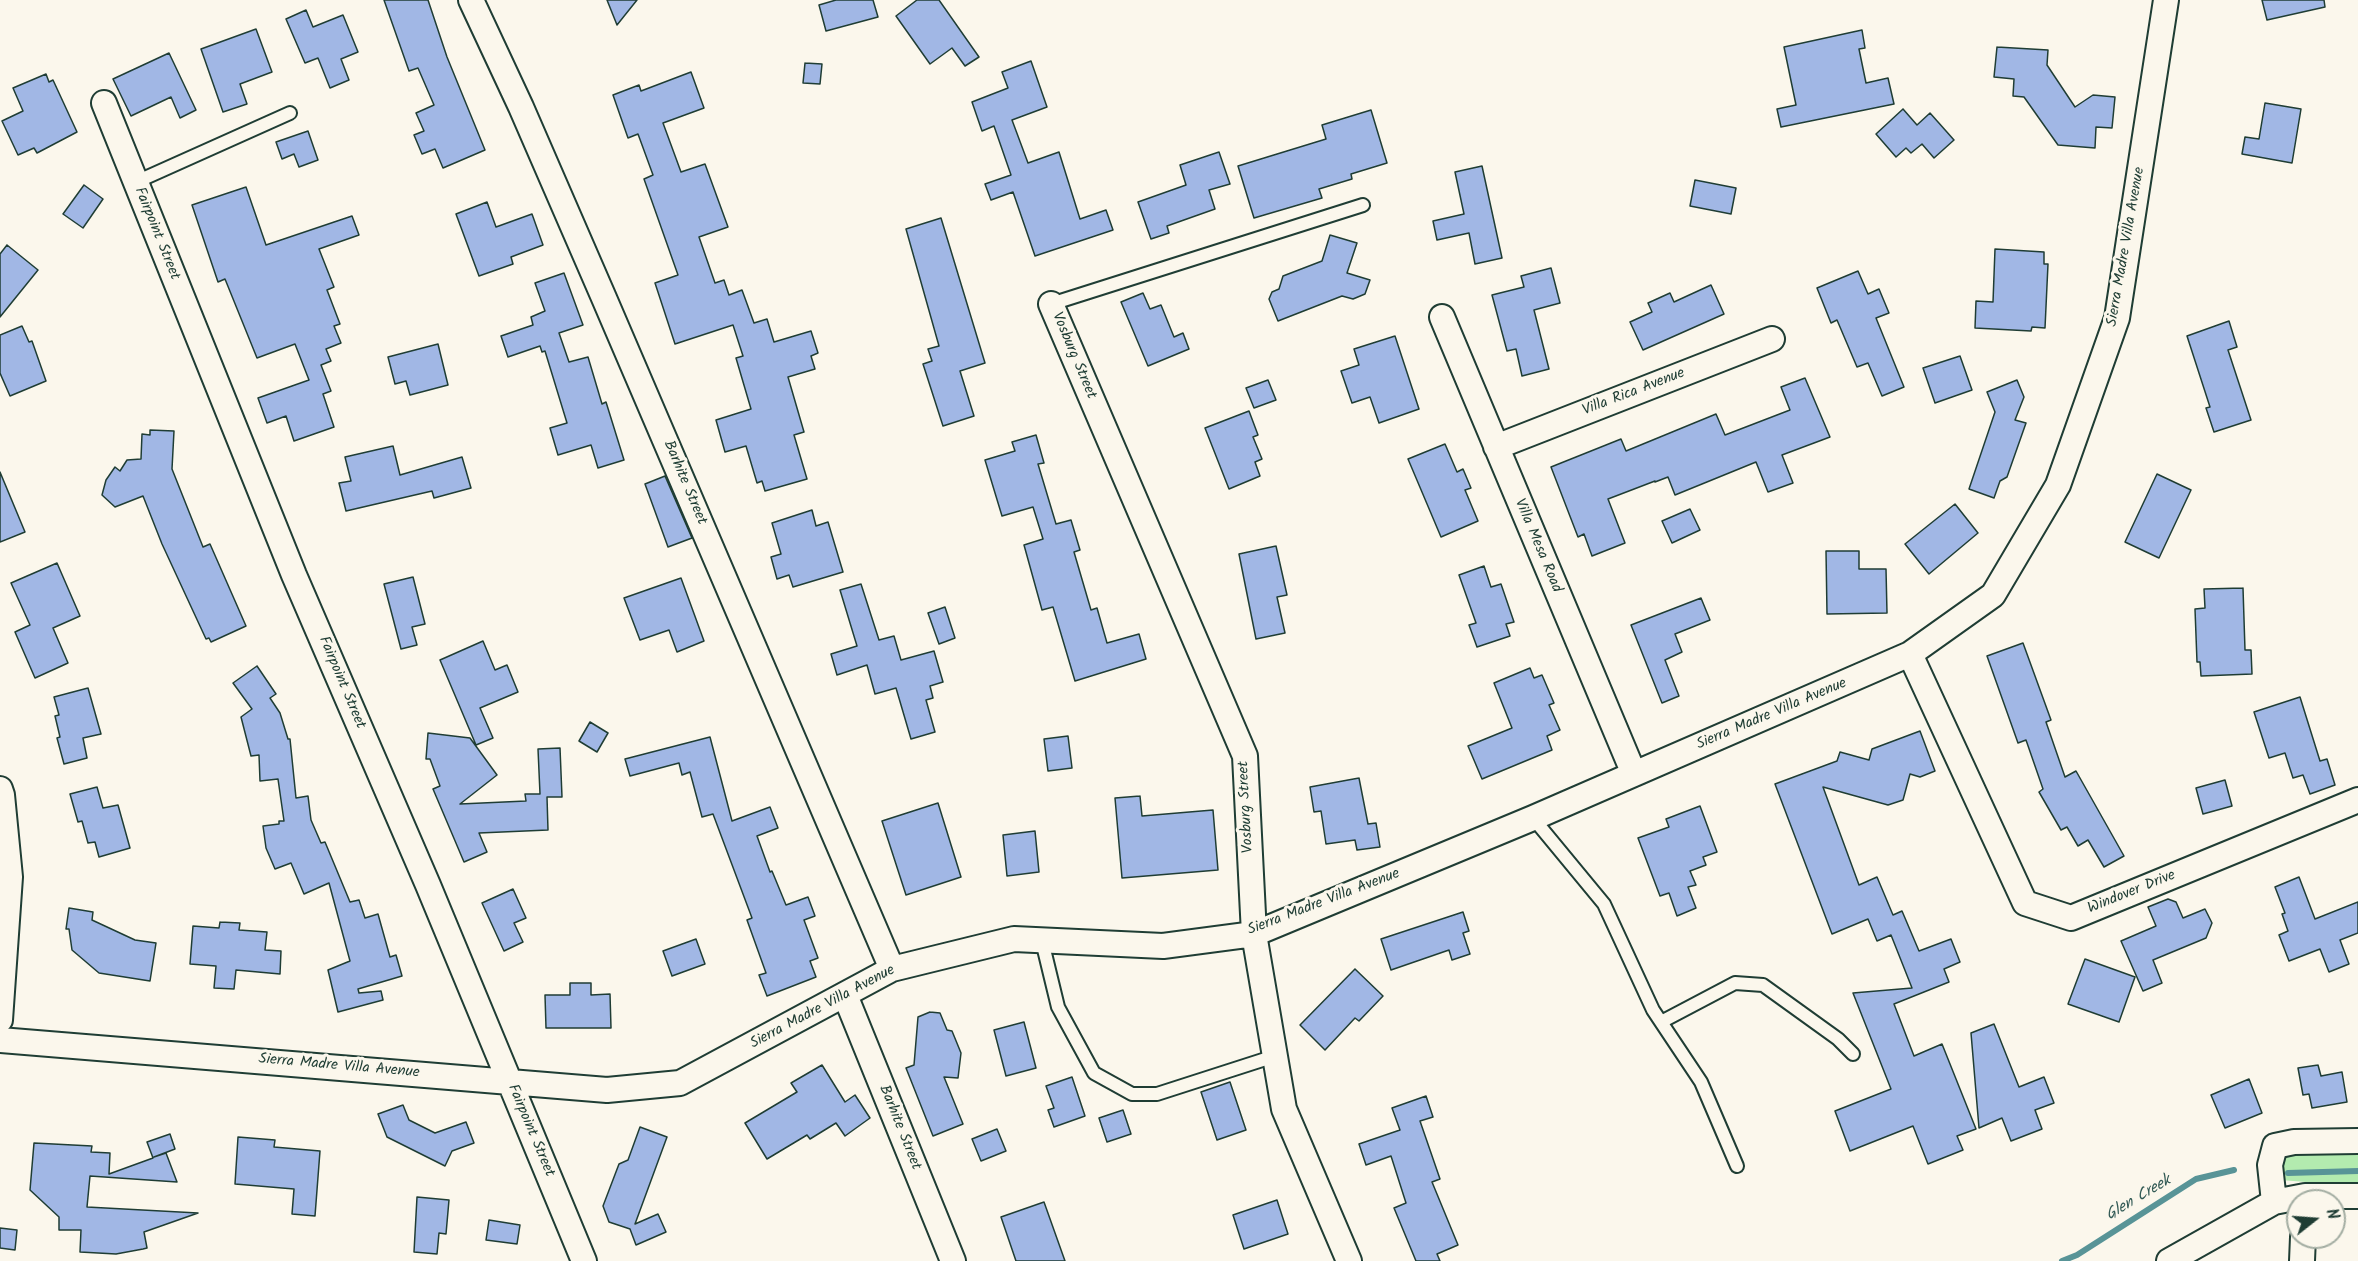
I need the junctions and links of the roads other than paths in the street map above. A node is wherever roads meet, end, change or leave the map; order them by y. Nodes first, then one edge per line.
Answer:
1 (471, 0) edge
2 (2166, 0) edge
3 (104, 103) dead end
4 (290, 113) dead end
5 (136, 182) junction
6 (1363, 206) dead end
7 (1051, 304) joint
8 (1442, 317) dead end
9 (1772, 339) dead end
10 (1496, 447) junction
11 (1911, 654) junction
12 (1634, 774) junction
13 (0, 789) edge
14 (2358, 800) edge
15 (1533, 818) junction
16 (1254, 934) junction
17 (1042, 941) junction
18 (892, 969) junction
19 (844, 995) junction
20 (0, 1020) edge
21 (1661, 1022) junction
22 (0, 1040) edge
23 (1853, 1054) dead end
24 (1275, 1056) junction
25 (508, 1080) junction
26 (2358, 1141) edge
27 (1737, 1167) dead end
28 (2286, 1200) edge
29 (2274, 1202) junction
30 (584, 1261) edge
31 (953, 1261) edge
32 (1349, 1261) edge
33 (2169, 1261) edge

1 - 18 street, Barhite Street
2 - 11 street, Sierra Madre Villa Avenue
3 - 5 street, Fairpoint Street
4 - 5 lane
5 - 25 street, Fairpoint Street
6 - 7 lane
7 - 16 street, Vosburg Street
8 - 10 street, Villa Mesa Road
9 - 10 street, Villa Rica Avenue
10 - 12 street, Villa Mesa Road
11 - 12 street, Sierra Madre Villa Avenue
11 - 14 street, Windover Drive
12 - 15 street, Sierra Madre Villa Avenue
13 - 20 street
15 - 16 street, Sierra Madre Villa Avenue
15 - 21 lane
16 - 17 street, Sierra Madre Villa Avenue
16 - 24 street, Vosburg Street
17 - 18 street, Sierra Madre Villa Avenue
17 - 24 lane
18 - 19 street, Sierra Madre Villa Avenue
19 - 25 street, Sierra Madre Villa Avenue
19 - 31 street, Barhite Street
21 - 23 lane
21 - 27 lane
22 - 25 street, Sierra Madre Villa Avenue
24 - 32 street, Vosburg Street
25 - 30 street, Fairpoint Street
26 - 29 street
28 - 29 street
29 - 33 street

